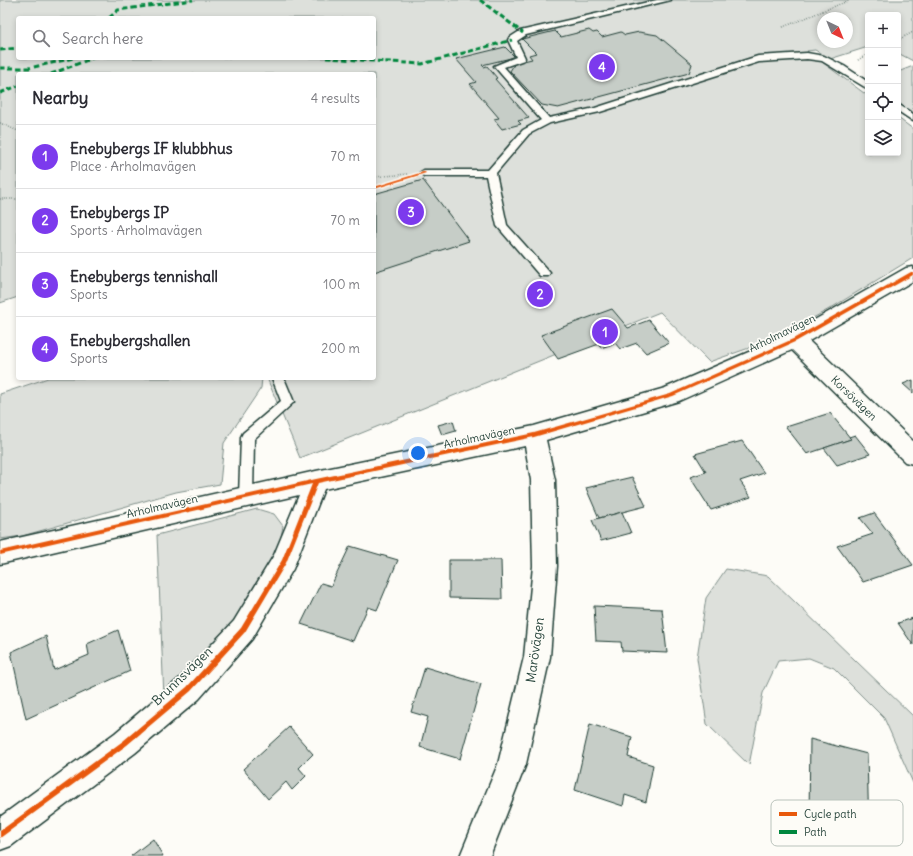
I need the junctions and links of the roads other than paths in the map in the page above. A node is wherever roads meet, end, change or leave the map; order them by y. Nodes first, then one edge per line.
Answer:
1 (667, 0) edge
2 (865, 84) edge
3 (901, 109) edge
4 (913, 118) edge
5 (547, 121) junction
6 (424, 173) road end
7 (491, 173) junction
8 (544, 273) dead end
9 (913, 273) edge
10 (795, 340) junction
11 (279, 380) edge
12 (534, 435) junction
13 (913, 455) edge
14 (316, 481) junction
15 (246, 497) junction
16 (0, 553) edge
17 (0, 835) edge
18 (475, 856) edge

1 - 5 lane
2 - 5 lane
3 - 4 lane
5 - 7 lane
6 - 7 lane
7 - 8 lane
9 - 10 street, Arholmavägen
10 - 12 street, Arholmavägen
10 - 13 street, Korsövägen
11 - 15 lane
12 - 14 street, Arholmavägen
12 - 18 street, Marövägen
14 - 15 street, Arholmavägen
14 - 17 street, Brunnsvägen
15 - 16 street, Arholmavägen

